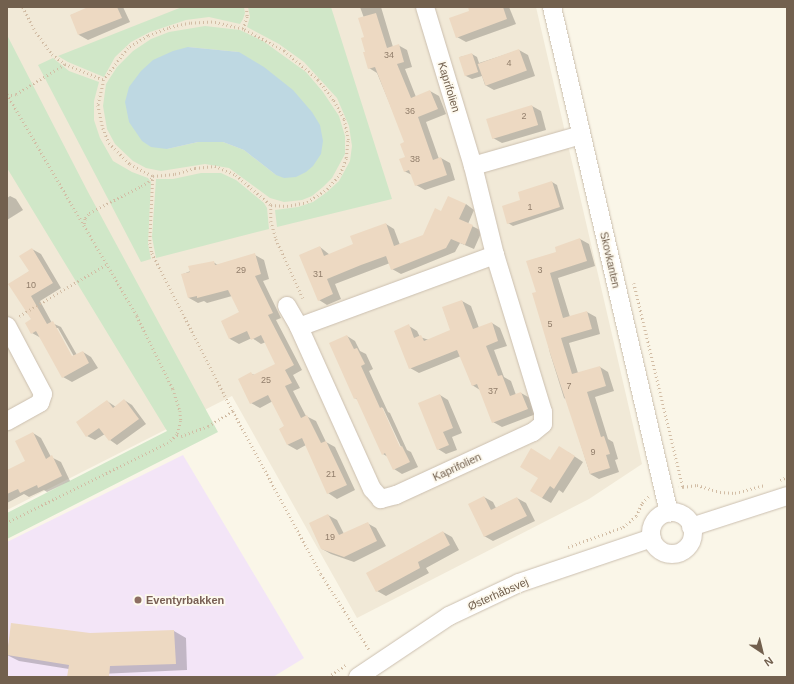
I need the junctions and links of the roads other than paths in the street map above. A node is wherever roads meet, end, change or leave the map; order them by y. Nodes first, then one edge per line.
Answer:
1 (425, 7) edge
2 (552, 7) edge
3 (581, 135) junction
4 (472, 166) junction
5 (495, 254) junction
6 (288, 306) dead end
7 (10, 323) edge
8 (306, 325) junction
9 (7, 421) edge
10 (787, 496) edge
11 (668, 513) junction
12 (691, 527) junction
13 (652, 538) junction
14 (354, 669) edge

1 - 4 street, Kaprifolien
2 - 3 street, Skovkanten
3 - 4 street
3 - 11 street, Skovkanten
4 - 5 street, Kaprifolien
5 - 8 street
5 - 8 street, Kaprifolien
6 - 8 street, Kaprifolien
7 - 9 street
10 - 12 street
11 - 12 street
11 - 13 street
12 - 13 street
13 - 14 street, Østerhåbsvej

